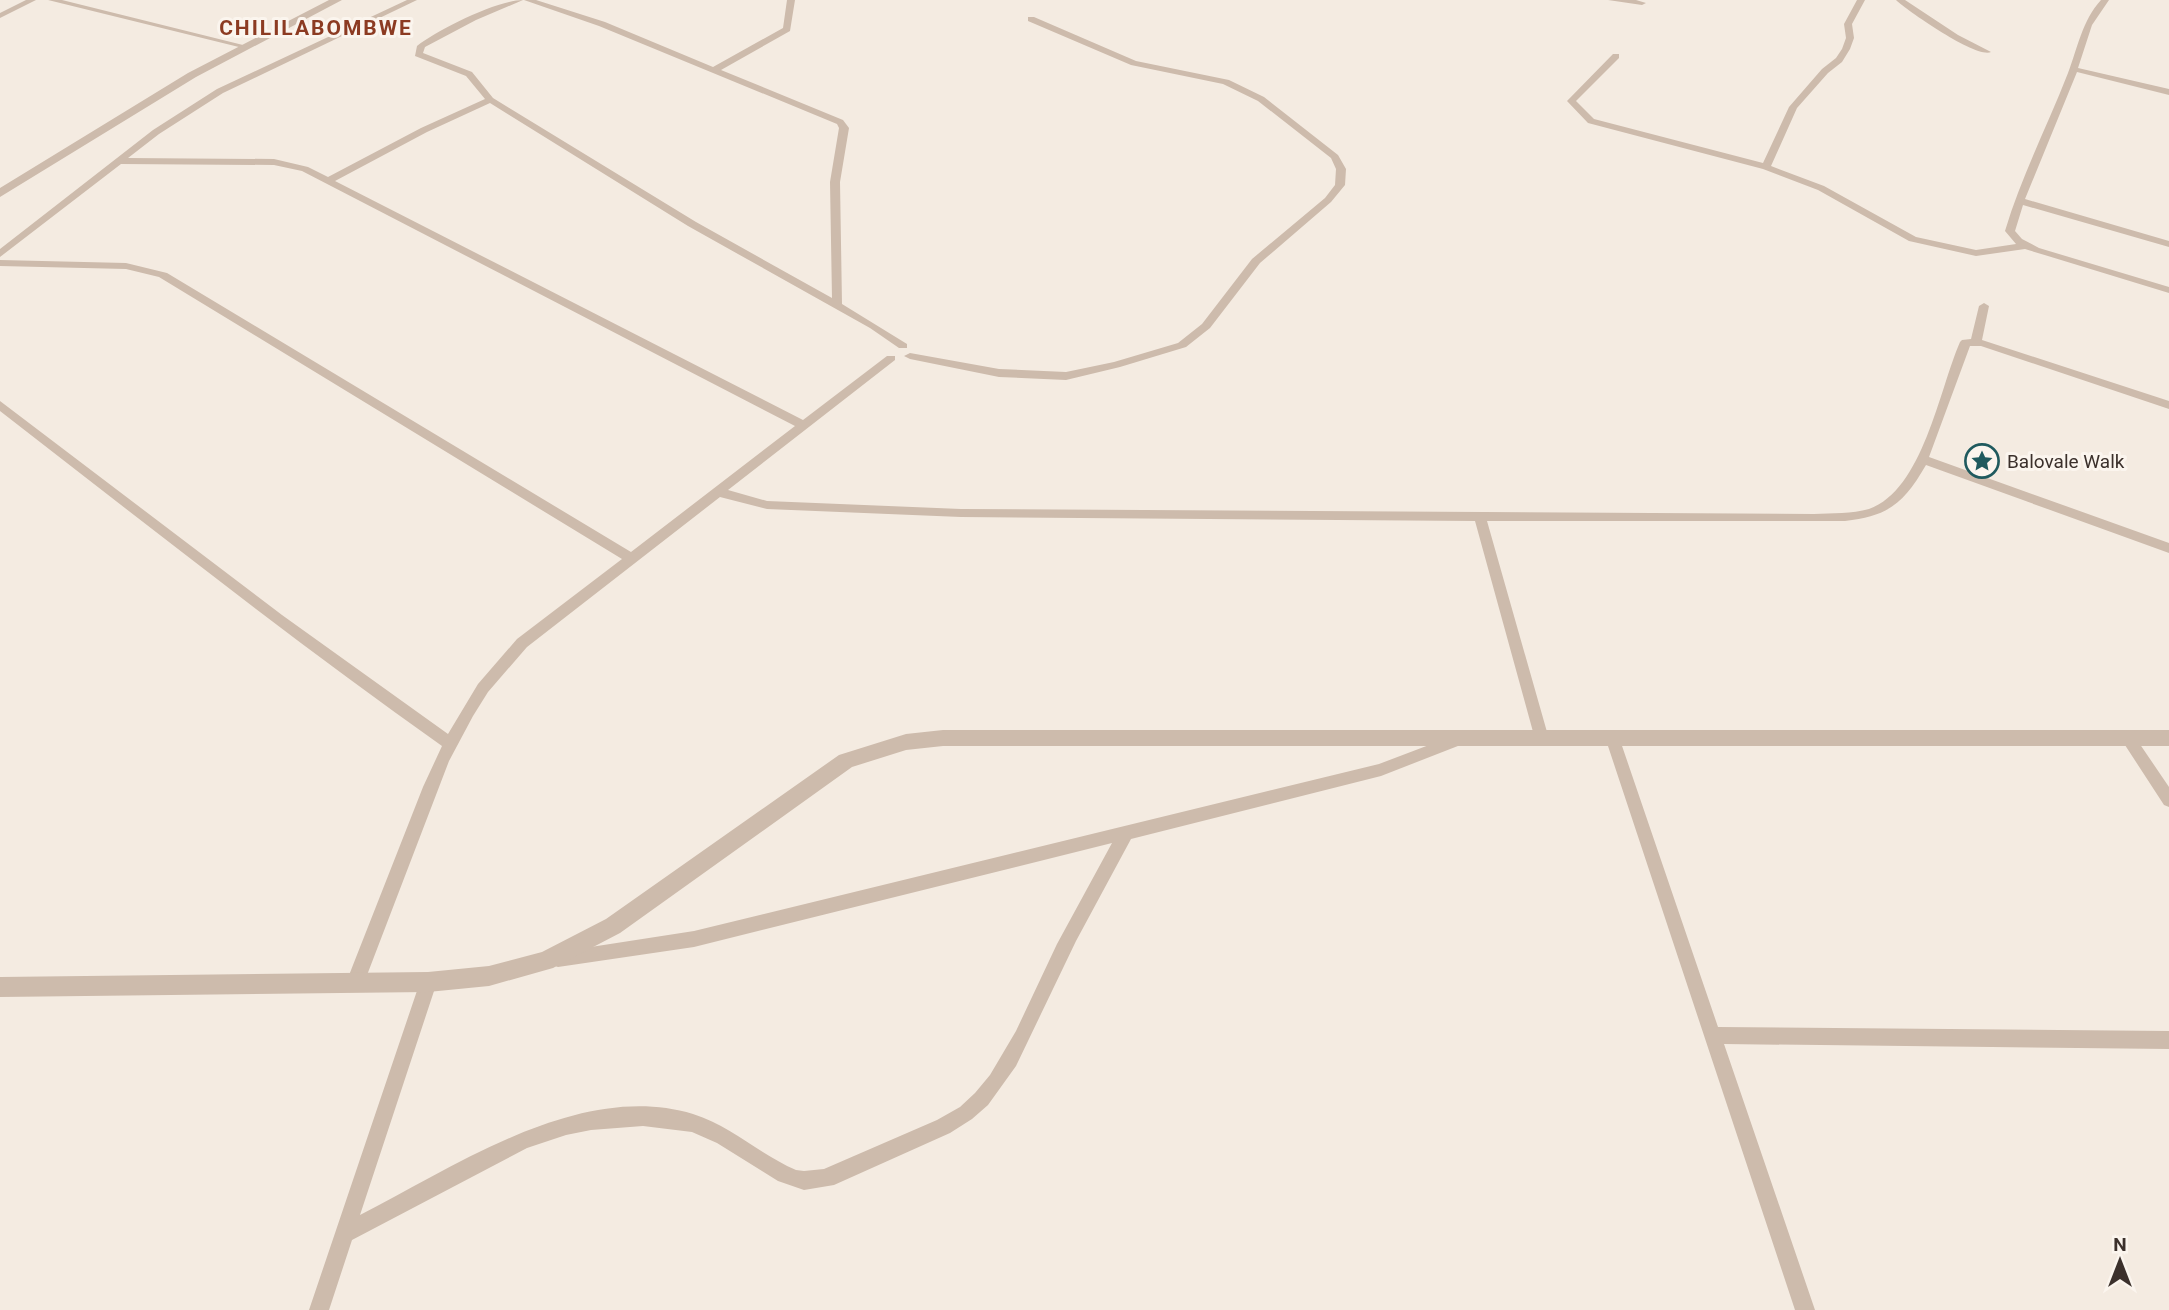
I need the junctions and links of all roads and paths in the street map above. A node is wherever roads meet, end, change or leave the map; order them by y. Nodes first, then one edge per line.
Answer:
1 (32, 0) edge
2 (52, 0) edge
3 (337, 0) edge
4 (413, 0) edge
5 (519, 0) edge
6 (528, 0) edge
7 (791, 0) edge
8 (1612, 0) edge
9 (1861, 0) edge
10 (1900, 0) edge
11 (2105, 0) edge
12 (1642, 3) dead end
13 (0, 16) edge
14 (1031, 19) dead end
15 (247, 47) junction
16 (1987, 52) dead end
17 (1616, 57) dead end
18 (2074, 69) junction
19 (714, 70) junction
20 (2169, 92) edge
21 (490, 100) junction
22 (122, 161) junction
23 (1766, 167) junction
24 (329, 180) junction
25 (0, 193) edge
26 (2018, 200) junction
27 (2169, 244) edge
28 (2024, 246) junction
29 (0, 254) edge
30 (0, 263) edge
31 (2169, 290) edge
32 (837, 306) junction
33 (1984, 306) dead end
34 (1976, 342) junction
35 (907, 351) junction
36 (0, 405) edge
37 (2169, 405) edge
38 (805, 426) junction
39 (1922, 459) junction
40 (719, 492) junction
41 (1480, 517) junction
42 (2169, 548) edge
43 (630, 558) junction
44 (1462, 738) junction
45 (2128, 738) junction
46 (2169, 738) edge
47 (1542, 739) junction
48 (1613, 740) junction
49 (449, 742) junction
50 (2169, 800) edge
51 (1126, 833) junction
52 (546, 961) junction
53 (428, 982) junction
54 (355, 983) junction
55 (0, 987) edge
56 (1712, 1035) junction
57 (2169, 1040) edge
58 (346, 1233) junction
59 (319, 1310) edge
60 (1805, 1310) edge

1 - 13 street
2 - 15 street
3 - 15 street
4 - 22 street
5 - 21 street
6 - 19 street
7 - 19 street
8 - 12 street
9 - 23 street
10 - 16 street
11 - 18 street
14 - 35 street
15 - 25 street
17 - 23 street
18 - 20 street
18 - 26 street
19 - 32 street
21 - 24 street
21 - 32 street
22 - 24 street
22 - 29 street
23 - 28 street
24 - 38 street
26 - 27 street
26 - 28 street
28 - 31 street
30 - 43 street
32 - 35 street
33 - 34 street
34 - 37 street
34 - 39 street
35 - 38 street
36 - 49 street
38 - 40 street
39 - 41 street
39 - 42 street
40 - 41 street
40 - 43 street
41 - 47 street
43 - 49 street
44 - 47 street
44 - 51 street
44 - 52 street
45 - 46 street
45 - 48 street
45 - 50 street
47 - 48 street
48 - 56 street
49 - 54 street
51 - 52 street
51 - 58 street
52 - 53 street
53 - 54 street
53 - 58 street
54 - 55 street
56 - 57 street
56 - 60 street
58 - 59 street

